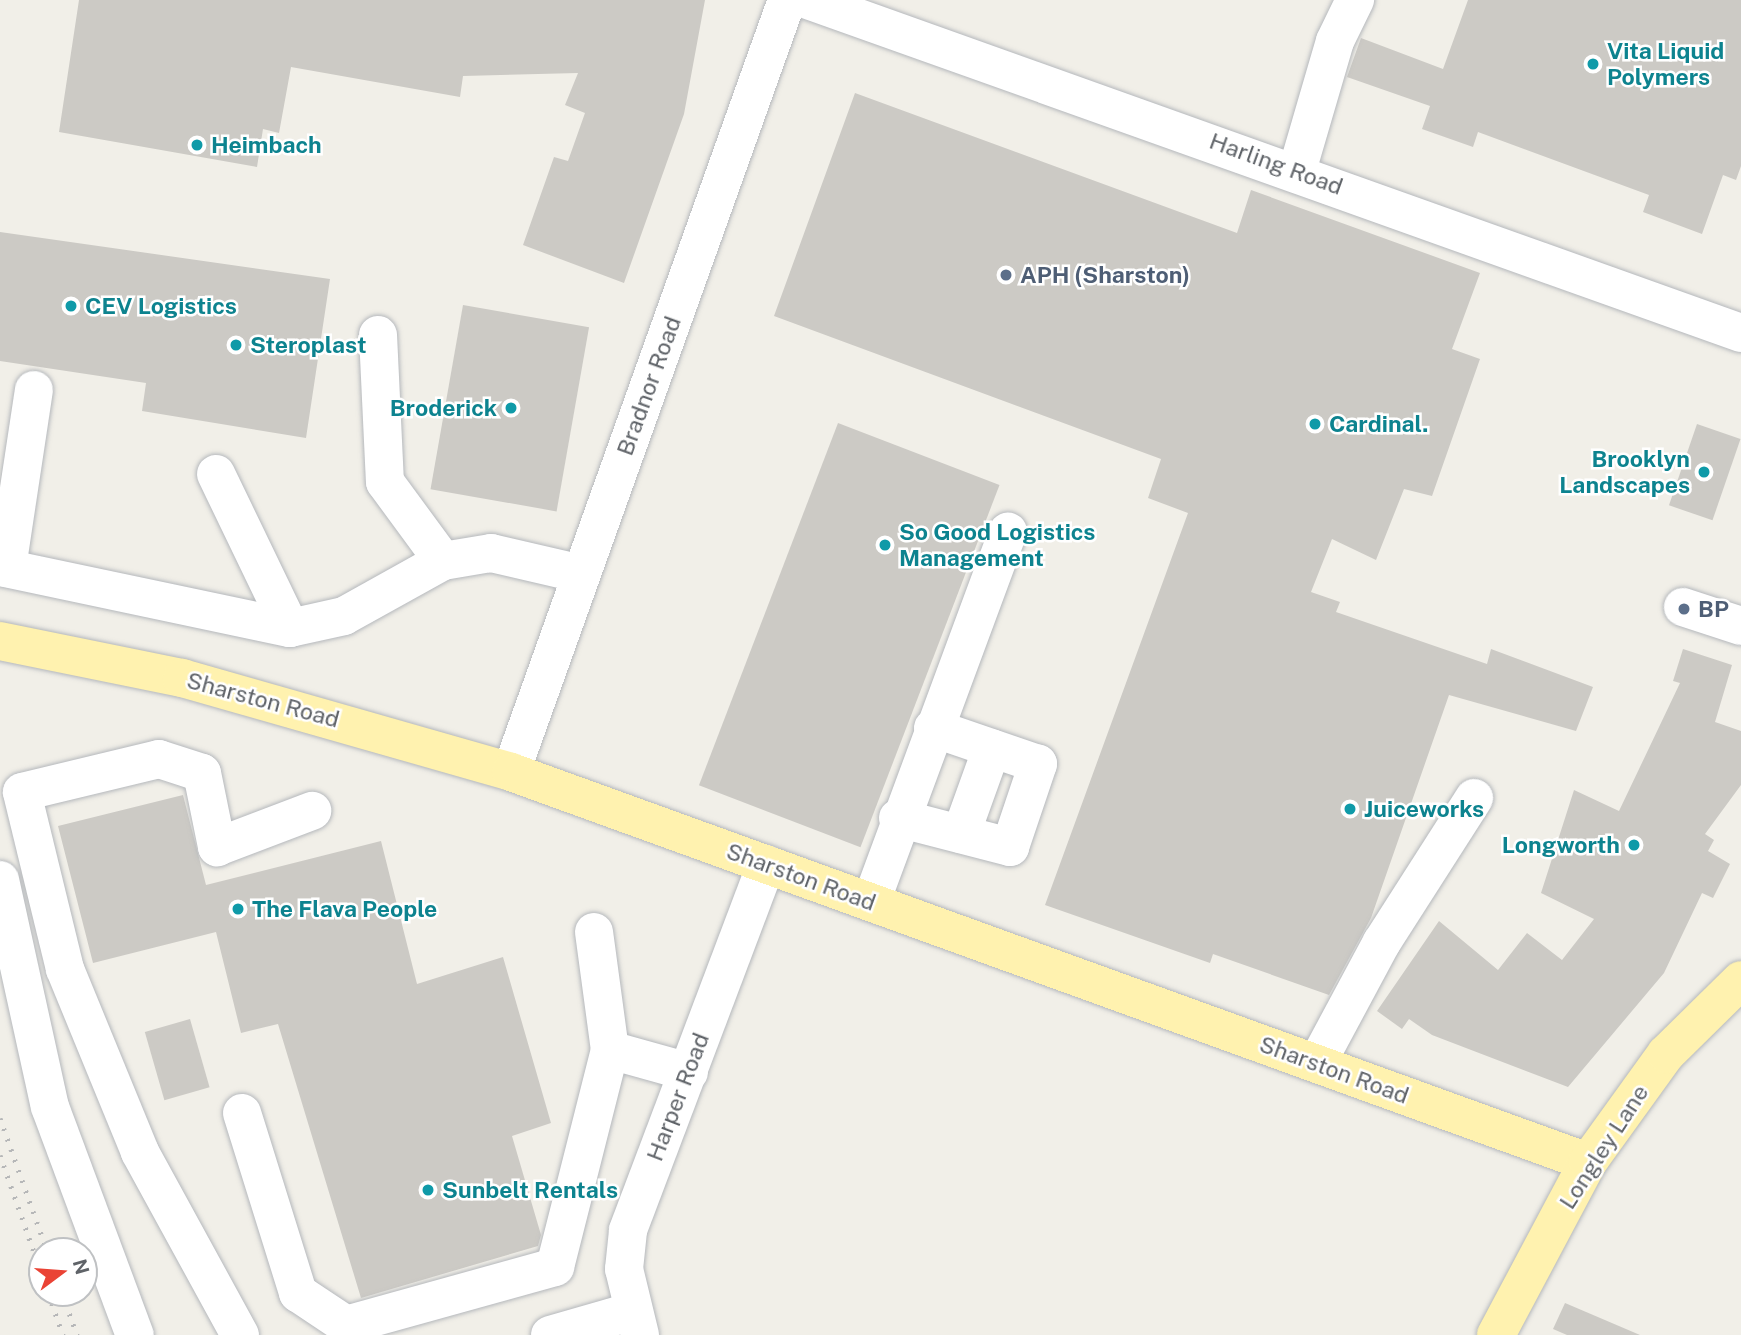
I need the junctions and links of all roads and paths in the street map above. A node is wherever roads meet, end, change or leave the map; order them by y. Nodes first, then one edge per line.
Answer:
1 (788, 0) edge
2 (808, 0) edge
3 (1355, 0) edge
4 (1297, 171) junction
5 (1740, 329) edge
6 (378, 335) dead end
7 (34, 390) dead end
8 (216, 474) dead end
9 (1007, 532) dead end
10 (443, 561) junction
11 (3, 567) edge
12 (581, 574) junction
13 (1683, 607) dead end
14 (1741, 626) edge
15 (289, 628) junction
16 (0, 641) edge
17 (933, 728) junction
18 (992, 748) junction
19 (511, 772) junction
20 (1474, 798) dead end
21 (312, 811) dead end
22 (898, 818) junction
23 (961, 834) junction
24 (766, 864) junction
25 (0, 880) edge
26 (871, 902) junction
27 (594, 932) dead end
28 (1741, 979) edge
29 (610, 1050) junction
30 (1317, 1063) junction
31 (689, 1072) junction
32 (242, 1113) dead end
33 (1588, 1162) junction
34 (636, 1323) edge
35 (135, 1335) edge
36 (240, 1335) edge
37 (550, 1335) edge
38 (1496, 1335) edge

1 - 12 street, Bradnor Road
2 - 4 street, Harling Road
3 - 4 street
4 - 5 street, Harling Road
6 - 10 street
7 - 11 street
8 - 15 street
9 - 17 street
10 - 12 street
10 - 15 street
11 - 15 street
12 - 19 street, Bradnor Road
13 - 14 street
16 - 19 main road, Sharston Road
17 - 18 street
17 - 22 street
18 - 23 street
18 - 23 street
19 - 24 main road, Sharston Road
20 - 30 street
21 - 36 street
22 - 23 street
22 - 26 street
24 - 26 main road, Sharston Road
24 - 31 street, Harper Road
25 - 35 street
26 - 30 main road, Sharston Road
27 - 29 street
28 - 33 main road, Longley Lane
29 - 31 street
29 - 32 street
30 - 33 main road, Sharston Road
31 - 34 street, Harper Road
33 - 38 main road, Longley Lane
34 - 37 street

